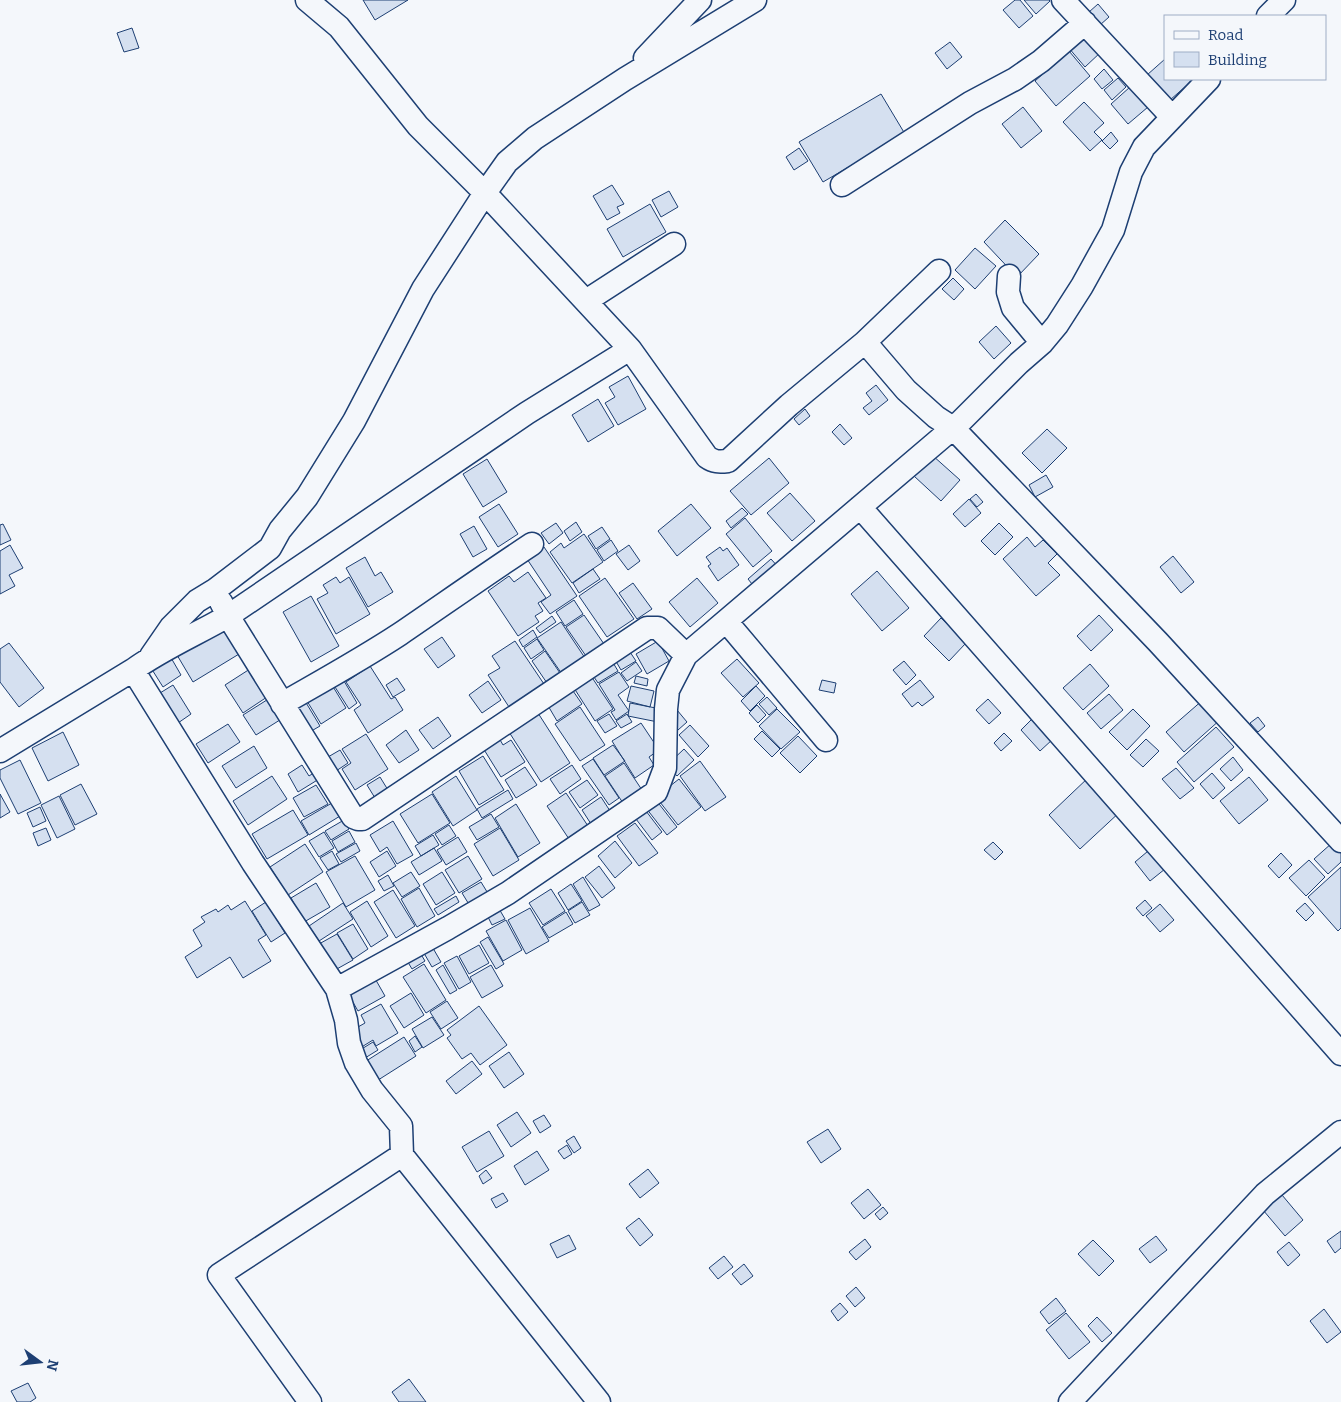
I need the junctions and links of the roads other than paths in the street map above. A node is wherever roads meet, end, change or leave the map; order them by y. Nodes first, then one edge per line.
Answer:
1 (306, 0) edge
2 (700, 0) edge
3 (755, 0) edge
4 (1063, 0) edge
5 (1284, 0) edge
6 (1269, 15) edge
7 (1085, 24) junction
8 (625, 79) junction
9 (1207, 80) edge
10 (1172, 117) junction
11 (842, 185) dead end
12 (485, 193) junction
13 (674, 244) dead end
14 (939, 271) dead end
15 (1008, 276) dead end
16 (586, 302) junction
17 (865, 342) junction
18 (1042, 343) junction
19 (630, 349) junction
20 (953, 428) junction
21 (860, 506) junction
22 (532, 544) dead end
23 (215, 590) junction
24 (228, 616) junction
25 (726, 621) junction
26 (686, 655) junction
27 (141, 664) junction
28 (282, 704) junction
29 (826, 740) dead end
30 (0, 751) edge
31 (1341, 841) edge
32 (337, 989) junction
33 (1341, 1054) edge
34 (1341, 1132) edge
35 (402, 1156) junction
36 (310, 1402) edge
37 (599, 1402) edge
38 (1070, 1402) edge

1 - 12 street
2 - 8 street
3 - 8 street
4 - 7 street
5 - 6 street
7 - 10 street
7 - 11 street
8 - 12 street
9 - 10 street
10 - 18 street
12 - 16 street
12 - 23 street
13 - 16 street
14 - 17 street
15 - 18 street
16 - 19 street
17 - 19 street
17 - 20 street
18 - 20 street
19 - 24 street
20 - 21 street
20 - 31 street
21 - 25 street
21 - 33 street
22 - 28 street
23 - 24 street
23 - 27 street
24 - 27 street
24 - 28 street
25 - 26 street
25 - 29 street
26 - 28 street
26 - 32 street
27 - 30 street
27 - 32 street
32 - 35 street
34 - 38 street
35 - 36 street
35 - 37 street

